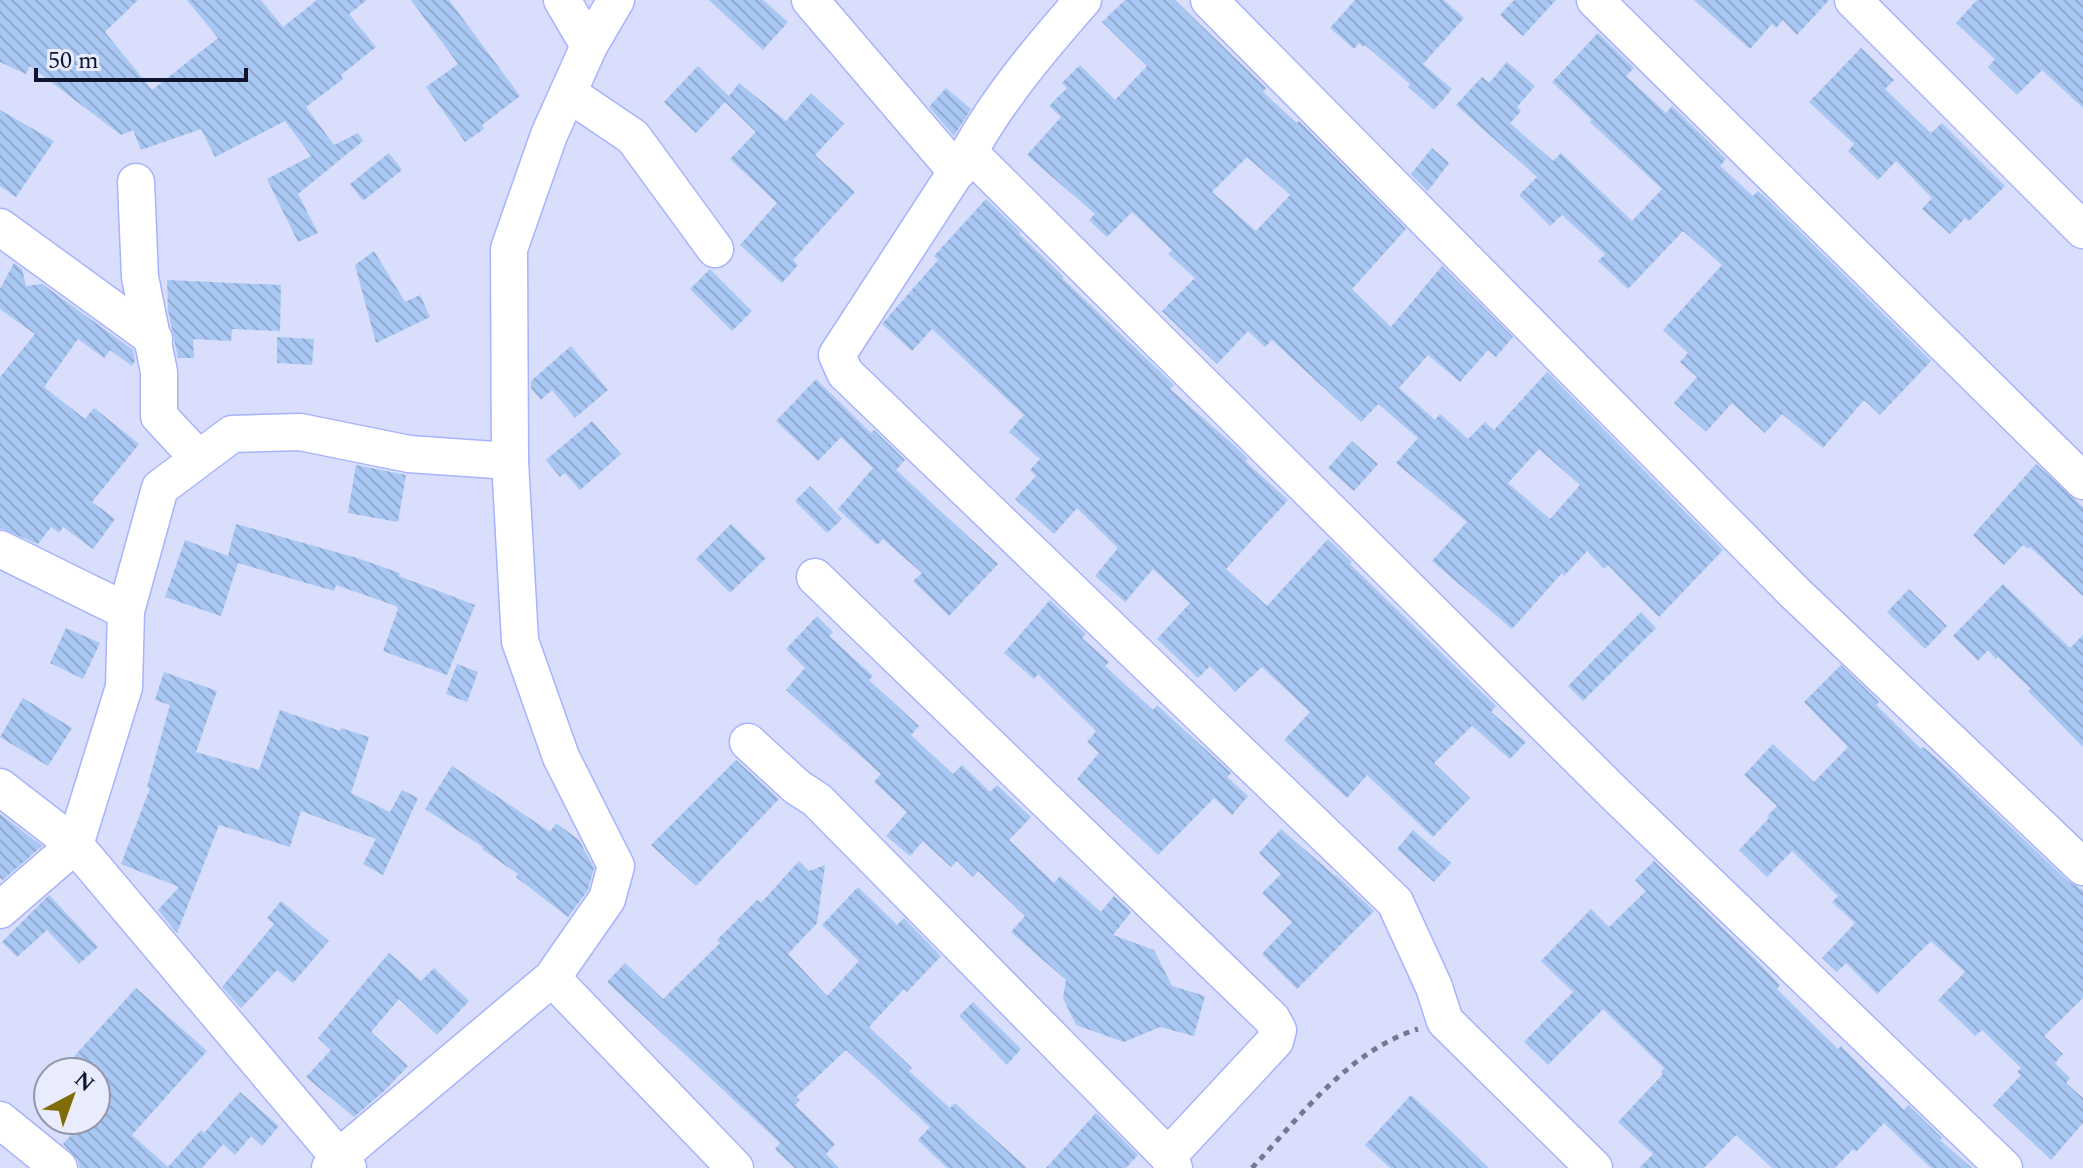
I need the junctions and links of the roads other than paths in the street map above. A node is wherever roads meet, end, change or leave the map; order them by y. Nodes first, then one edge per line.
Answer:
1 (562, 0) edge
2 (616, 0) edge
3 (810, 0) edge
4 (1083, 0) edge
5 (1209, 0) edge
6 (1595, 0) edge
7 (1853, 0) edge
8 (589, 46) junction
9 (568, 93) junction
10 (963, 162) junction
11 (136, 182) dead end
12 (0, 227) edge
13 (2083, 230) edge
14 (715, 249) dead end
15 (154, 339) junction
16 (198, 458) junction
17 (510, 461) junction
18 (2083, 481) edge
19 (0, 549) edge
20 (815, 577) dead end
21 (126, 611) junction
22 (748, 742) dead end
23 (0, 787) edge
24 (75, 845) junction
25 (2083, 867) edge
26 (0, 910) edge
27 (552, 978) junction
28 (0, 1120) edge
29 (1171, 1162) edge
30 (339, 1164) edge
31 (59, 1168) edge
32 (735, 1168) edge
33 (1594, 1168) edge
34 (2004, 1168) edge

1 - 8 street
2 - 8 street
3 - 10 street
4 - 10 street
5 - 25 street
6 - 18 street
7 - 13 street
8 - 9 street
9 - 14 street
9 - 17 street
10 - 33 street
10 - 34 street
11 - 15 street
12 - 15 street
15 - 16 street
16 - 17 street
16 - 21 street
17 - 27 street
19 - 21 street
20 - 29 street
21 - 24 street
22 - 29 street
23 - 24 street
24 - 26 street
24 - 30 street
27 - 30 street
27 - 32 street
28 - 31 street

